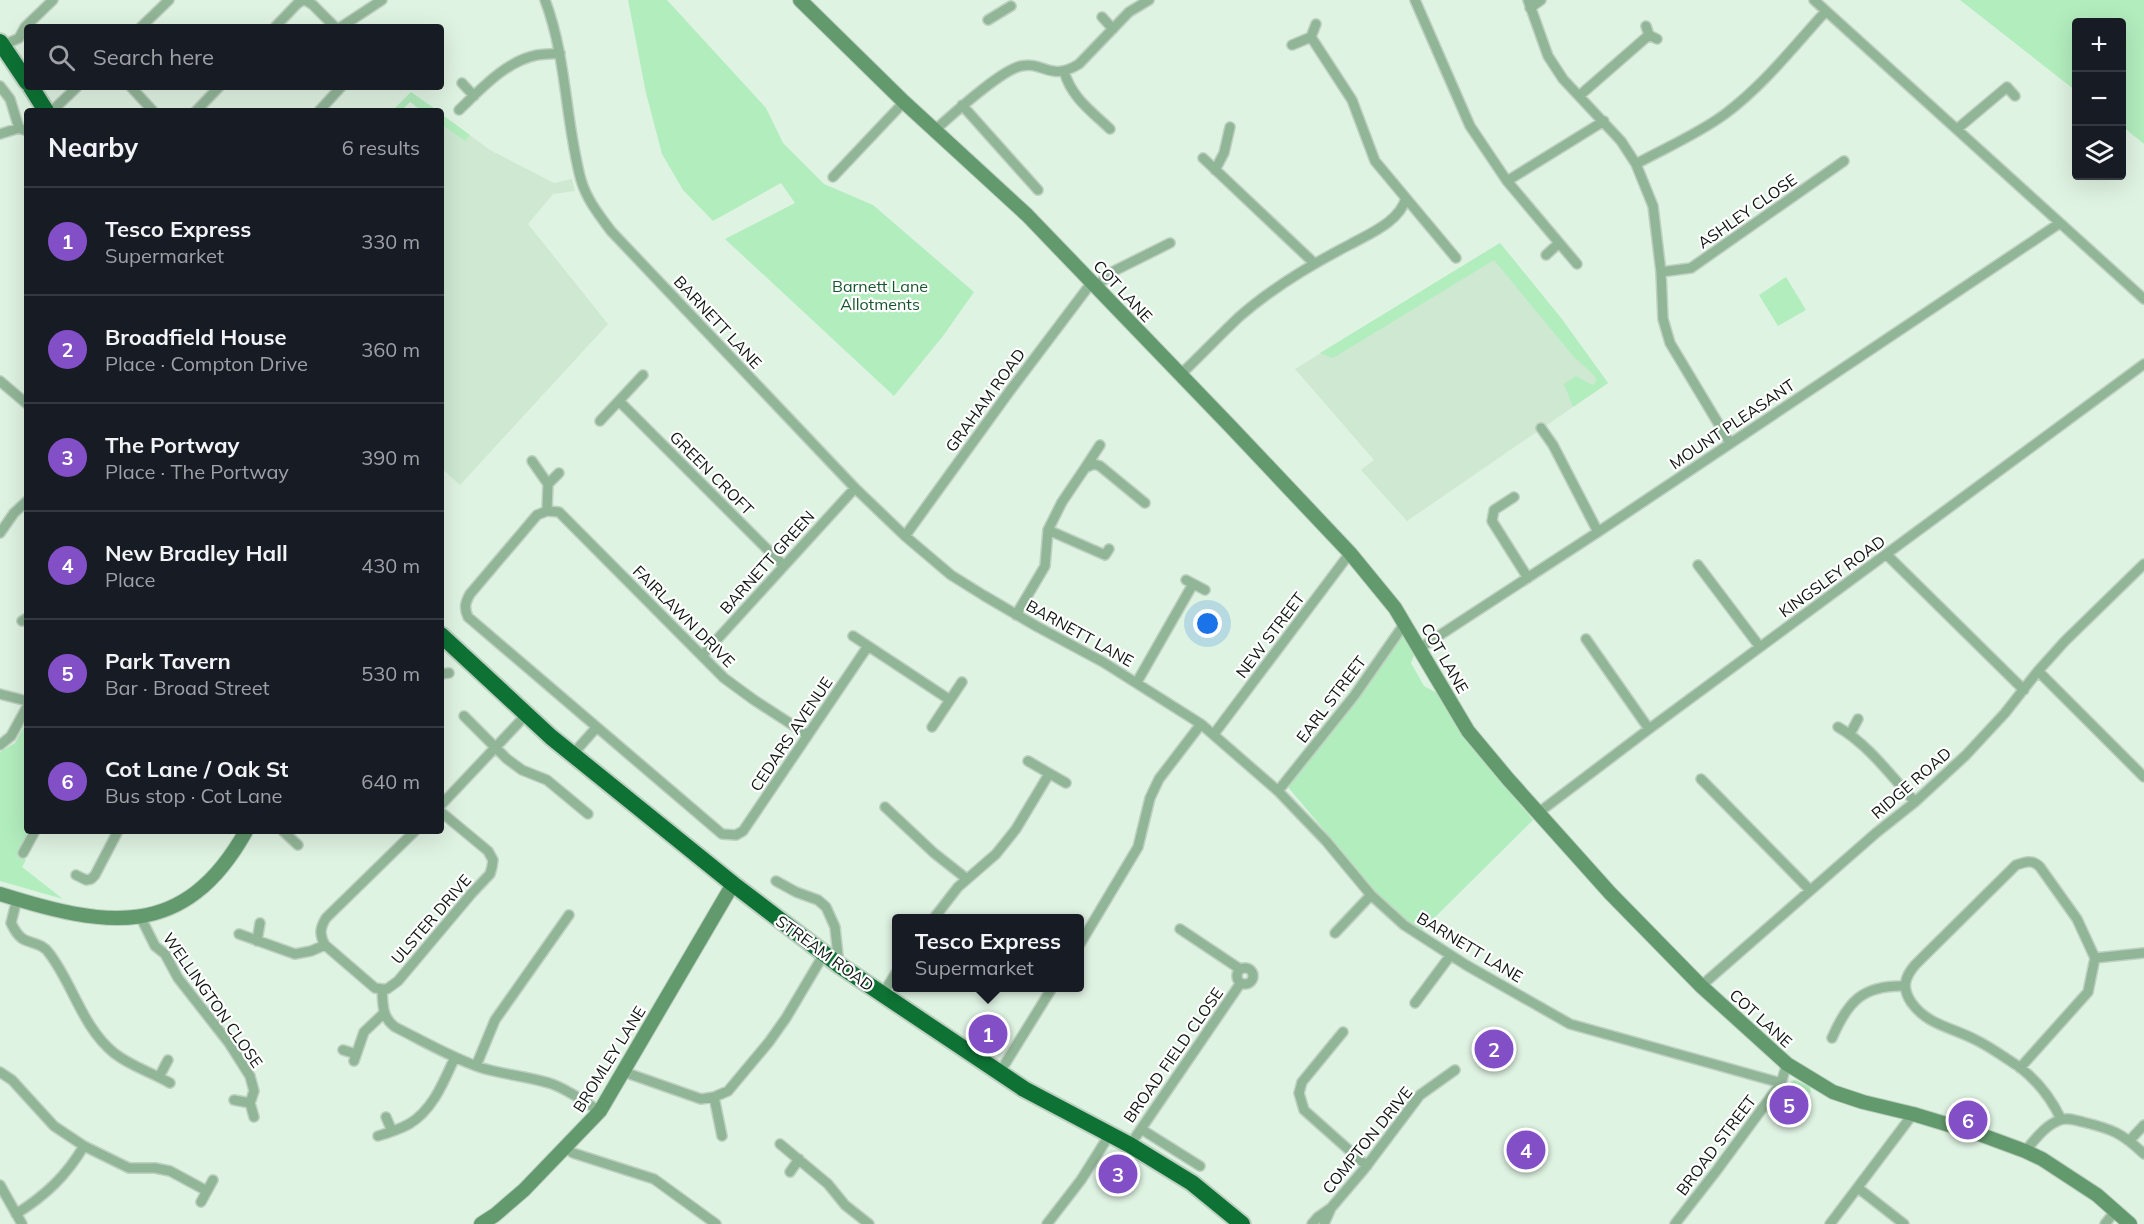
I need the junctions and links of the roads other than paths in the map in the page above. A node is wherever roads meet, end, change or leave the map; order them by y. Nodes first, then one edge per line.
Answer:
1 (53, 0) edge
2 (169, 0) edge
3 (304, 0) edge
4 (382, 0) edge
5 (545, 0) edge
6 (800, 0) edge
7 (996, 0) edge
8 (1149, 0) edge
9 (1415, 0) edge
10 (1541, 0) edge
11 (1814, 0) edge
12 (1529, 4) edge
13 (1011, 6) dead end
14 (1001, 11) junction
15 (1826, 11) junction
16 (1102, 17) dead end
17 (988, 20) dead end
18 (28, 24) edge
19 (144, 24) edge
20 (278, 24) edge
21 (332, 24) edge
22 (346, 24) edge
23 (1316, 24) dead end
24 (24, 29) edge
25 (1113, 29) junction
26 (1651, 33) dead end
27 (1311, 37) junction
28 (1, 44) edge
29 (1292, 45) dead end
30 (560, 53) junction
31 (1064, 71) junction
32 (24, 78) edge
33 (462, 83) dead end
34 (0, 86) edge
35 (33, 90) edge
36 (74, 90) edge
37 (134, 90) edge
38 (216, 90) edge
39 (338, 90) edge
40 (474, 96) junction
41 (1579, 96) junction
42 (2015, 96) dead end
43 (904, 102) junction
44 (962, 105) junction
45 (44, 108) edge
46 (55, 108) edge
47 (150, 108) edge
48 (199, 108) edge
49 (322, 108) edge
50 (459, 110) dead end
51 (1604, 120) junction
52 (1230, 127) dead end
53 (936, 129) junction
54 (1110, 129) dead end
55 (1957, 129) junction
56 (23, 130) edge
57 (0, 134) edge
58 (1203, 158) dead end
59 (1844, 161) dead end
60 (1636, 164) junction
61 (1215, 170) junction
62 (833, 177) dead end
63 (1507, 181) junction
64 (1038, 190) dead end
65 (1406, 198) junction
66 (2060, 223) junction
67 (1170, 243) dead end
68 (1559, 243) junction
69 (1155, 249) junction
70 (1546, 255) dead end
71 (1456, 258) dead end
72 (1161, 259) dead end
73 (1314, 263) junction
74 (1577, 264) dead end
75 (1661, 272) junction
76 (1094, 285) junction
77 (2144, 299) edge
78 (2144, 364) edge
79 (644, 375) dead end
80 (1180, 375) junction
81 (0, 381) edge
82 (24, 401) edge
83 (619, 401) junction
84 (600, 421) dead end
85 (1541, 428) dead end
86 (1730, 443) junction
87 (1100, 445) dead end
88 (532, 461) dead end
89 (1085, 468) junction
90 (559, 473) dead end
91 (548, 484) junction
92 (855, 488) junction
93 (1514, 497) dead end
94 (1144, 503) dead end
95 (24, 504) edge
96 (547, 511) junction
97 (1048, 530) junction
98 (1598, 532) junction
99 (0, 533) edge
100 (905, 536) junction
101 (1109, 549) dead end
102 (1350, 553) junction
103 (1886, 554) junction
104 (2144, 564) edge
105 (783, 565) junction
106 (1698, 565) dead end
107 (1528, 578) junction
108 (1205, 590) dead end
109 (1016, 615) junction
110 (1405, 623) junction
111 (853, 636) dead end
112 (444, 638) edge
113 (1586, 639) dead end
114 (868, 646) junction
115 (1760, 647) junction
116 (1420, 648) junction
117 (702, 656) junction
118 (2038, 671) junction
119 (962, 682) dead end
120 (1137, 682) junction
121 (2024, 690) junction
122 (0, 694) edge
123 (24, 700) edge
124 (950, 700) junction
125 (24, 712) edge
126 (526, 715) junction
127 (464, 716) dead end
128 (1858, 719) dead end
129 (1201, 724) junction
130 (932, 727) dead end
131 (1838, 727) dead end
132 (596, 728) junction
133 (1648, 729) junction
134 (1214, 734) junction
135 (1850, 734) junction
136 (808, 735) junction
137 (0, 745) edge
138 (495, 748) junction
139 (572, 755) junction
140 (1028, 761) dead end
141 (1049, 774) junction
142 (2144, 777) edge
143 (1701, 778) dead end
144 (1066, 783) dead end
145 (1278, 791) junction
146 (444, 802) edge
147 (1915, 802) junction
148 (885, 807) dead end
149 (1538, 813) junction
150 (444, 814) edge
151 (588, 814) dead end
152 (33, 834) edge
153 (116, 834) edge
154 (244, 834) edge
155 (287, 834) edge
156 (412, 834) edge
157 (298, 845) dead end
158 (23, 853) dead end
159 (76, 875) dead end
160 (967, 879) junction
161 (776, 880) dead end
162 (733, 884) junction
163 (1810, 890) junction
164 (0, 894) edge
165 (1371, 895) junction
166 (17, 899) junction
167 (937, 914) edge
168 (569, 915) dead end
169 (140, 916) junction
170 (260, 923) dead end
171 (1180, 929) dead end
172 (1335, 933) dead end
173 (239, 934) dead end
174 (1084, 937) edge
175 (257, 941) junction
176 (325, 945) junction
177 (2143, 953) edge
178 (824, 954) junction
179 (1450, 956) junction
180 (2095, 958) junction
181 (839, 965) junction
182 (1240, 969) junction
183 (892, 980) edge
184 (1240, 984) junction
185 (1701, 986) junction
186 (1904, 986) junction
187 (381, 989) junction
188 (1049, 992) edge
189 (882, 995) junction
190 (1415, 1003) dead end
191 (383, 1014) junction
192 (1343, 1032) dead end
193 (1832, 1038) dead end
194 (343, 1050) dead end
195 (455, 1058) junction
196 (168, 1060) dead end
197 (1787, 1064) junction
198 (476, 1066) junction
199 (2020, 1068) junction
200 (1455, 1070) dead end
201 (0, 1072) edge
202 (624, 1072) junction
203 (1000, 1072) junction
204 (159, 1077) junction
205 (170, 1083) dead end
206 (1780, 1083) junction
207 (714, 1097) junction
208 (234, 1100) dead end
209 (250, 1103) junction
210 (600, 1112) junction
211 (1913, 1114) junction
212 (254, 1117) dead end
213 (386, 1117) dead end
214 (2061, 1119) junction
215 (2144, 1125) edge
216 (1141, 1129) junction
217 (392, 1131) junction
218 (1110, 1134) junction
219 (378, 1136) dead end
220 (722, 1136) dead end
221 (2130, 1140) junction
222 (780, 1144) dead end
223 (1130, 1145) junction
224 (84, 1146) junction
225 (565, 1148) junction
226 (2025, 1150) junction
227 (2144, 1154) edge
228 (799, 1159) junction
229 (1200, 1166) dead end
230 (1367, 1166) junction
231 (790, 1172) dead end
232 (213, 1180) dead end
233 (0, 1185) edge
234 (1858, 1188) junction
235 (207, 1191) junction
236 (201, 1202) dead end
237 (1331, 1208) junction
238 (2116, 1210) junction
239 (16, 1214) junction
240 (22, 1224) edge
241 (481, 1224) edge
242 (716, 1224) edge
243 (869, 1224) edge
244 (1047, 1224) edge
245 (1242, 1224) edge
246 (1312, 1224) edge
247 (1324, 1224) edge
248 (1675, 1224) edge
249 (1830, 1224) edge
250 (1904, 1224) edge
251 (2105, 1224) edge
252 (2130, 1224) edge

1 - 18 street
2 - 19 street
3 - 20 street
3 - 21 street
4 - 22 street
5 - 30 street, BARNETT LANE
6 - 43 street, COT LANE
7 - 14 street
8 - 25 street
9 - 63 street
10 - 12 street
11 - 15 street
12 - 41 street
13 - 14 street
14 - 17 street
15 - 55 street
15 - 60 street
16 - 25 street
23 - 27 street
24 - 28 street
25 - 31 street
26 - 41 street
27 - 29 street
27 - 65 street
28 - 32 highway
30 - 40 street
30 - 92 street, BARNETT LANE
31 - 44 street
31 - 54 street
33 - 40 street
34 - 56 street
35 - 45 highway
36 - 46 street
37 - 47 street
38 - 48 street
39 - 49 street
40 - 50 street
41 - 51 street
42 - 55 street
43 - 53 street, COT LANE
43 - 62 street
44 - 53 street
44 - 64 street
51 - 60 street
51 - 63 street
52 - 61 street
53 - 76 street, COT LANE
55 - 66 street
56 - 57 street
58 - 61 street
59 - 75 street, ASHLEY CLOSE
60 - 75 street
61 - 73 street
63 - 68 street
65 - 71 street
65 - 73 street
66 - 77 street
66 - 86 street, MOUNT PLEASANT
67 - 69 street, GRAHAM ROAD
68 - 70 street
68 - 74 street
69 - 72 street
69 - 76 street, GRAHAM ROAD
73 - 80 street
75 - 86 street
76 - 80 street, COT LANE
76 - 100 street, GRAHAM ROAD
78 - 103 street, KINGSLEY ROAD
79 - 83 street
80 - 102 street, COT LANE
81 - 82 street
83 - 84 street
83 - 105 street, GREEN CROFT
85 - 98 street
86 - 98 street, MOUNT PLEASANT
87 - 89 street
88 - 91 street
89 - 94 street
89 - 97 street
90 - 91 street
91 - 96 street
92 - 100 street, BARNETT LANE
92 - 105 street, BARNETT GREEN
93 - 107 street
95 - 99 street
96 - 117 street, FAIRLAWN DRIVE
96 - 132 street
97 - 101 street
97 - 109 street
98 - 107 street, MOUNT PLEASANT
100 - 109 street, BARNETT LANE
102 - 110 street, COT LANE
102 - 134 street, NEW STREET
103 - 115 street, KINGSLEY ROAD
103 - 121 street
104 - 118 street, RIDGE ROAD
105 - 117 street, BARNETT GREEN
106 - 115 street
107 - 116 street, MOUNT PLEASANT
108 - 120 street
109 - 120 street, BARNETT LANE
110 - 116 street, COT LANE
110 - 145 street, EARL STREET
111 - 114 street
112 - 126 highway, STREAM ROAD
113 - 133 street
114 - 124 street
114 - 136 street, CEDARS AVENUE
115 - 133 street, KINGSLEY ROAD
116 - 149 street, COT LANE
117 - 136 street, FAIRLAWN DRIVE
118 - 121 street, RIDGE ROAD
118 - 142 street
119 - 124 street
120 - 129 street, BARNETT LANE
121 - 147 street, RIDGE ROAD
122 - 123 street
124 - 130 street
125 - 137 street
126 - 138 street
126 - 139 highway, STREAM ROAD
127 - 138 street
128 - 135 street
129 - 134 street, BARNETT LANE
129 - 174 street
131 - 135 street
132 - 136 street, CEDARS AVENUE
132 - 139 street
133 - 149 street, KINGSLEY ROAD
134 - 145 street, BARNETT LANE
135 - 147 street
138 - 146 street
138 - 151 street
139 - 162 highway, STREAM ROAD
140 - 141 street
141 - 144 street
141 - 160 street
143 - 163 street
145 - 165 street, BARNETT LANE
147 - 163 street, RIDGE ROAD
148 - 160 street
149 - 185 street, COT LANE
150 - 187 street, ULSTER DRIVE
152 - 158 street
153 - 159 street
154 - 169 street
155 - 157 street
156 - 176 street
160 - 167 street
161 - 181 street
162 - 178 highway, STREAM ROAD
162 - 202 street, BROMLEY LANE
163 - 185 street, RIDGE ROAD
164 - 166 street
165 - 172 street
165 - 179 street, BARNETT LANE
166 - 169 street
166 - 204 street
168 - 198 street
169 - 209 street, WELLINGTON CLOSE
170 - 175 street
171 - 182 street
173 - 175 street
175 - 176 street
176 - 187 street
177 - 180 street
178 - 181 highway, STREAM ROAD
178 - 207 street
179 - 190 street
179 - 206 street, BARNETT LANE
180 - 186 street
180 - 199 street
181 - 189 highway, STREAM ROAD
182 - 184 street, BROAD FIELD CLOSE
182 - 184 street, BROAD FIELD CLOSE
183 - 189 street
184 - 216 street, BROAD FIELD CLOSE
185 - 197 street, COT LANE
186 - 193 street
186 - 199 street
187 - 191 street
188 - 203 street
189 - 203 highway, STREAM ROAD
191 - 194 street
191 - 195 street
192 - 230 street
195 - 198 street
195 - 217 street
196 - 204 street
197 - 206 street
197 - 211 street, COT LANE
198 - 210 street
199 - 214 street
200 - 230 street, COMPTON DRIVE
201 - 224 street
202 - 207 street
202 - 210 street, BROMLEY LANE
203 - 218 highway, STREAM ROAD
204 - 205 street
206 - 248 street, BROAD STREET
207 - 220 street
208 - 209 street
209 - 212 street, WELLINGTON CLOSE
210 - 225 street, BROMLEY LANE
211 - 226 street, COT LANE
211 - 234 street
213 - 217 street
214 - 221 street
214 - 226 street
215 - 221 street
216 - 223 street, BROAD FIELD CLOSE
216 - 229 street
217 - 219 street
218 - 223 highway, STREAM ROAD
218 - 244 street
221 - 227 street
222 - 228 street
223 - 245 highway, STREAM ROAD
224 - 235 street
224 - 239 street
225 - 241 street, BROMLEY LANE
225 - 242 street
226 - 238 street, COT LANE
228 - 231 street
228 - 243 street
230 - 237 street, COMPTON DRIVE
232 - 235 street
233 - 239 street
234 - 249 street
234 - 250 street
235 - 236 street
237 - 246 street, COMPTON DRIVE
237 - 247 street, COMPTON DRIVE
238 - 251 street
238 - 252 street, COT LANE
239 - 240 street

